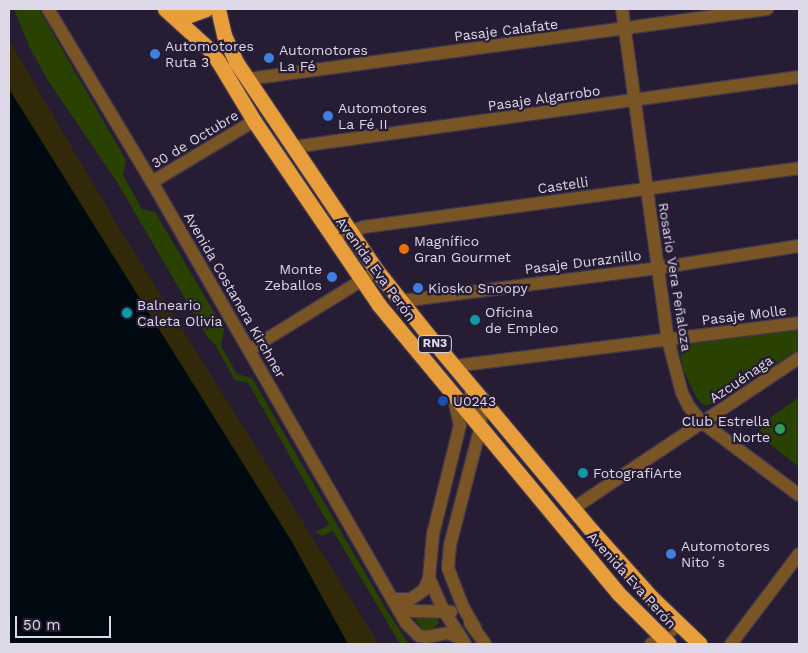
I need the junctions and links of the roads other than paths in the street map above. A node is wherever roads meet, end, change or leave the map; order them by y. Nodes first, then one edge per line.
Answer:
1 (48, 9) edge
2 (206, 9) edge
3 (218, 9) edge
4 (622, 9) edge
5 (767, 9) edge
6 (168, 12) edge
7 (624, 30) junction
8 (799, 77) edge
9 (248, 79) junction
10 (634, 101) junction
11 (254, 121) junction
12 (293, 147) junction
13 (799, 168) edge
14 (152, 182) junction
15 (646, 190) junction
16 (349, 230) junction
17 (331, 236) junction
18 (799, 246) edge
19 (658, 268) junction
20 (377, 271) junction
21 (362, 282) junction
22 (401, 301) junction
23 (799, 323) edge
24 (668, 340) junction
25 (249, 350) junction
26 (799, 358) edge
27 (457, 370) junction
28 (452, 392) junction
29 (470, 417) junction
30 (703, 423) junction
31 (480, 429) junction
32 (527, 453) junction
33 (799, 495) edge
34 (574, 508) junction
35 (799, 554) edge
36 (429, 578) junction
37 (392, 599) junction
38 (444, 611) junction
39 (679, 625) junction
40 (475, 628) junction
41 (463, 642) edge
42 (661, 642) edge
43 (485, 644) edge
44 (700, 644) edge
45 (731, 644) edge

1 - 14 street, Avenida Costanera Kirchner
2 - 6 highway, Avenida Eva Perón / RN3
3 - 9 highway, Avenida Eva Perón / RN3
4 - 7 street, Rosario Vera Peñaloza
5 - 7 street, Pasaje Calafate
6 - 11 highway, Avenida Eva Perón / RN3
7 - 9 street, Pasaje Calafate
7 - 10 street, Rosario Vera Peñaloza
8 - 10 street, Pasaje Algarrobo
9 - 12 highway, Avenida Eva Perón / RN3
10 - 12 street, Pasaje Algarrobo
10 - 15 street, Rosario Vera Peñaloza
11 - 14 street, 30 de Octubre
11 - 17 highway, Avenida Eva Perón / RN3
12 - 16 highway, Avenida Eva Perón / RN3
13 - 15 street, Castelli
14 - 25 street, Avenida Costanera Kirchner
15 - 16 street, Castelli
15 - 19 street, Rosario Vera Peñaloza
16 - 17 street, Castelli
16 - 20 highway, Avenida Eva Perón / RN3
17 - 21 highway, Avenida Eva Perón / RN3
18 - 19 street, Pasaje Duraznillo
19 - 22 street, Pasaje Duraznillo
19 - 24 street, Rosario Vera Peñaloza
20 - 21 street
20 - 22 highway, Avenida Eva Perón / RN3
21 - 25 street
21 - 28 highway, Avenida Eva Perón / RN3
22 - 27 highway, Avenida Eva Perón / RN3
23 - 24 street, Pasaje Molle
24 - 27 street, Pasaje Molle
24 - 30 street, Rosario Vera Peñaloza
25 - 37 street, Avenida Costanera Kirchner
26 - 30 street, Azcuénaga
27 - 28 highway
27 - 29 street
27 - 32 highway, Avenida Eva Perón / RN3
28 - 29 highway, Avenida Eva Perón / RN3
29 - 31 highway, Avenida Eva Perón / RN3
29 - 32 highway
29 - 36 street
30 - 33 street, Rosario Vera Peñaloza
30 - 34 street, Azcuénaga
31 - 40 street
31 - 42 highway, Avenida Eva Perón / RN3
32 - 34 highway, Avenida Eva Perón / RN3
34 - 39 highway, Avenida Eva Perón / RN3
35 - 45 street
36 - 37 street
36 - 38 street
37 - 38 street
37 - 41 street, Avenida Costanera Kirchner
38 - 40 street
38 - 41 street
39 - 42 street
39 - 44 highway, Avenida Eva Perón / RN3
40 - 43 street

